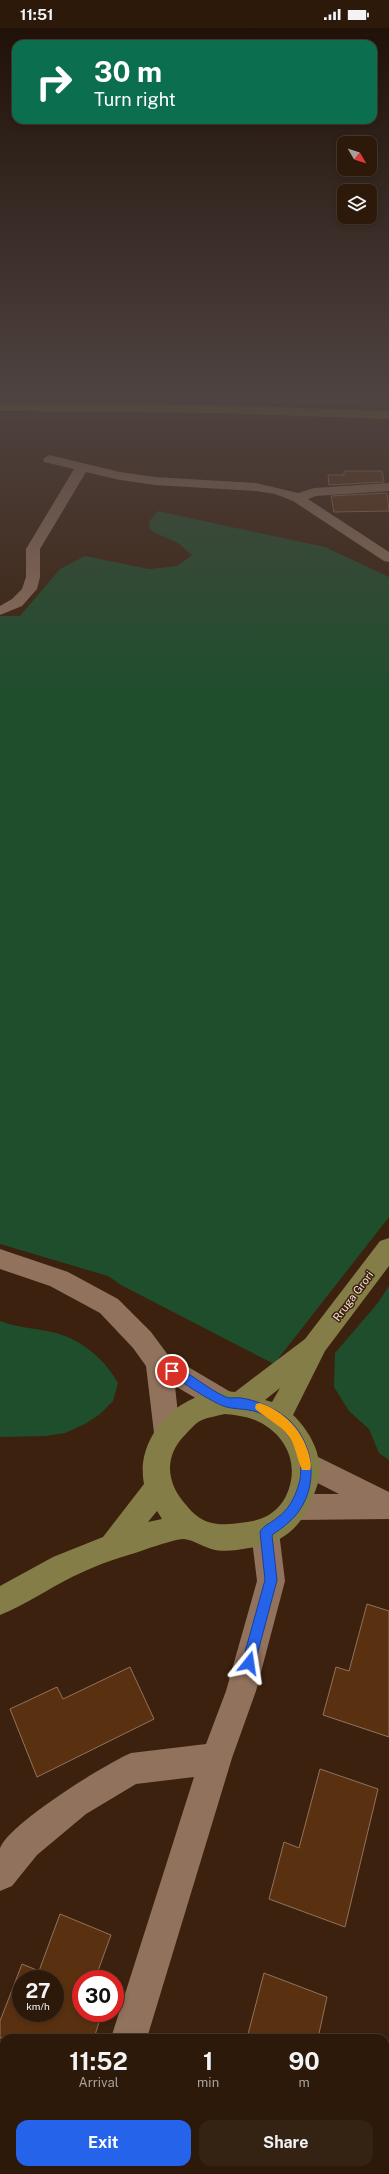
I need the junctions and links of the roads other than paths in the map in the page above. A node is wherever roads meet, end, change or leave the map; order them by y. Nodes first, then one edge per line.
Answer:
1 (66, 493) edge
2 (279, 493) edge
3 (311, 493) edge
4 (298, 498) junction
5 (389, 558) edge
6 (0, 611) edge
7 (389, 1248) edge
8 (0, 1259) edge
9 (316, 1343) junction
10 (159, 1363) junction
11 (233, 1402) junction
12 (278, 1417) junction
13 (167, 1433) junction
14 (306, 1463) junction
15 (158, 1488) junction
16 (389, 1506) edge
17 (296, 1507) junction
18 (185, 1525) junction
19 (265, 1532) junction
20 (113, 1546) junction
21 (0, 1601) edge
22 (216, 1758) junction
23 (0, 1874) edge
24 (130, 2034) edge

1 - 6 street
2 - 4 street
3 - 4 street
4 - 5 street
7 - 9 main road, Rruga Grori
8 - 10 street
9 - 11 main road, Rruga Grori
9 - 12 main road, Rruga Grori
10 - 11 street
10 - 13 street
11 - 12 main road
11 - 13 main road
12 - 14 main road
13 - 15 main road
14 - 16 street
14 - 17 main road
15 - 18 main road
15 - 20 main road
16 - 17 street
17 - 19 main road
18 - 19 main road
18 - 20 main road
19 - 22 street
20 - 21 main road
22 - 23 street
22 - 24 street

